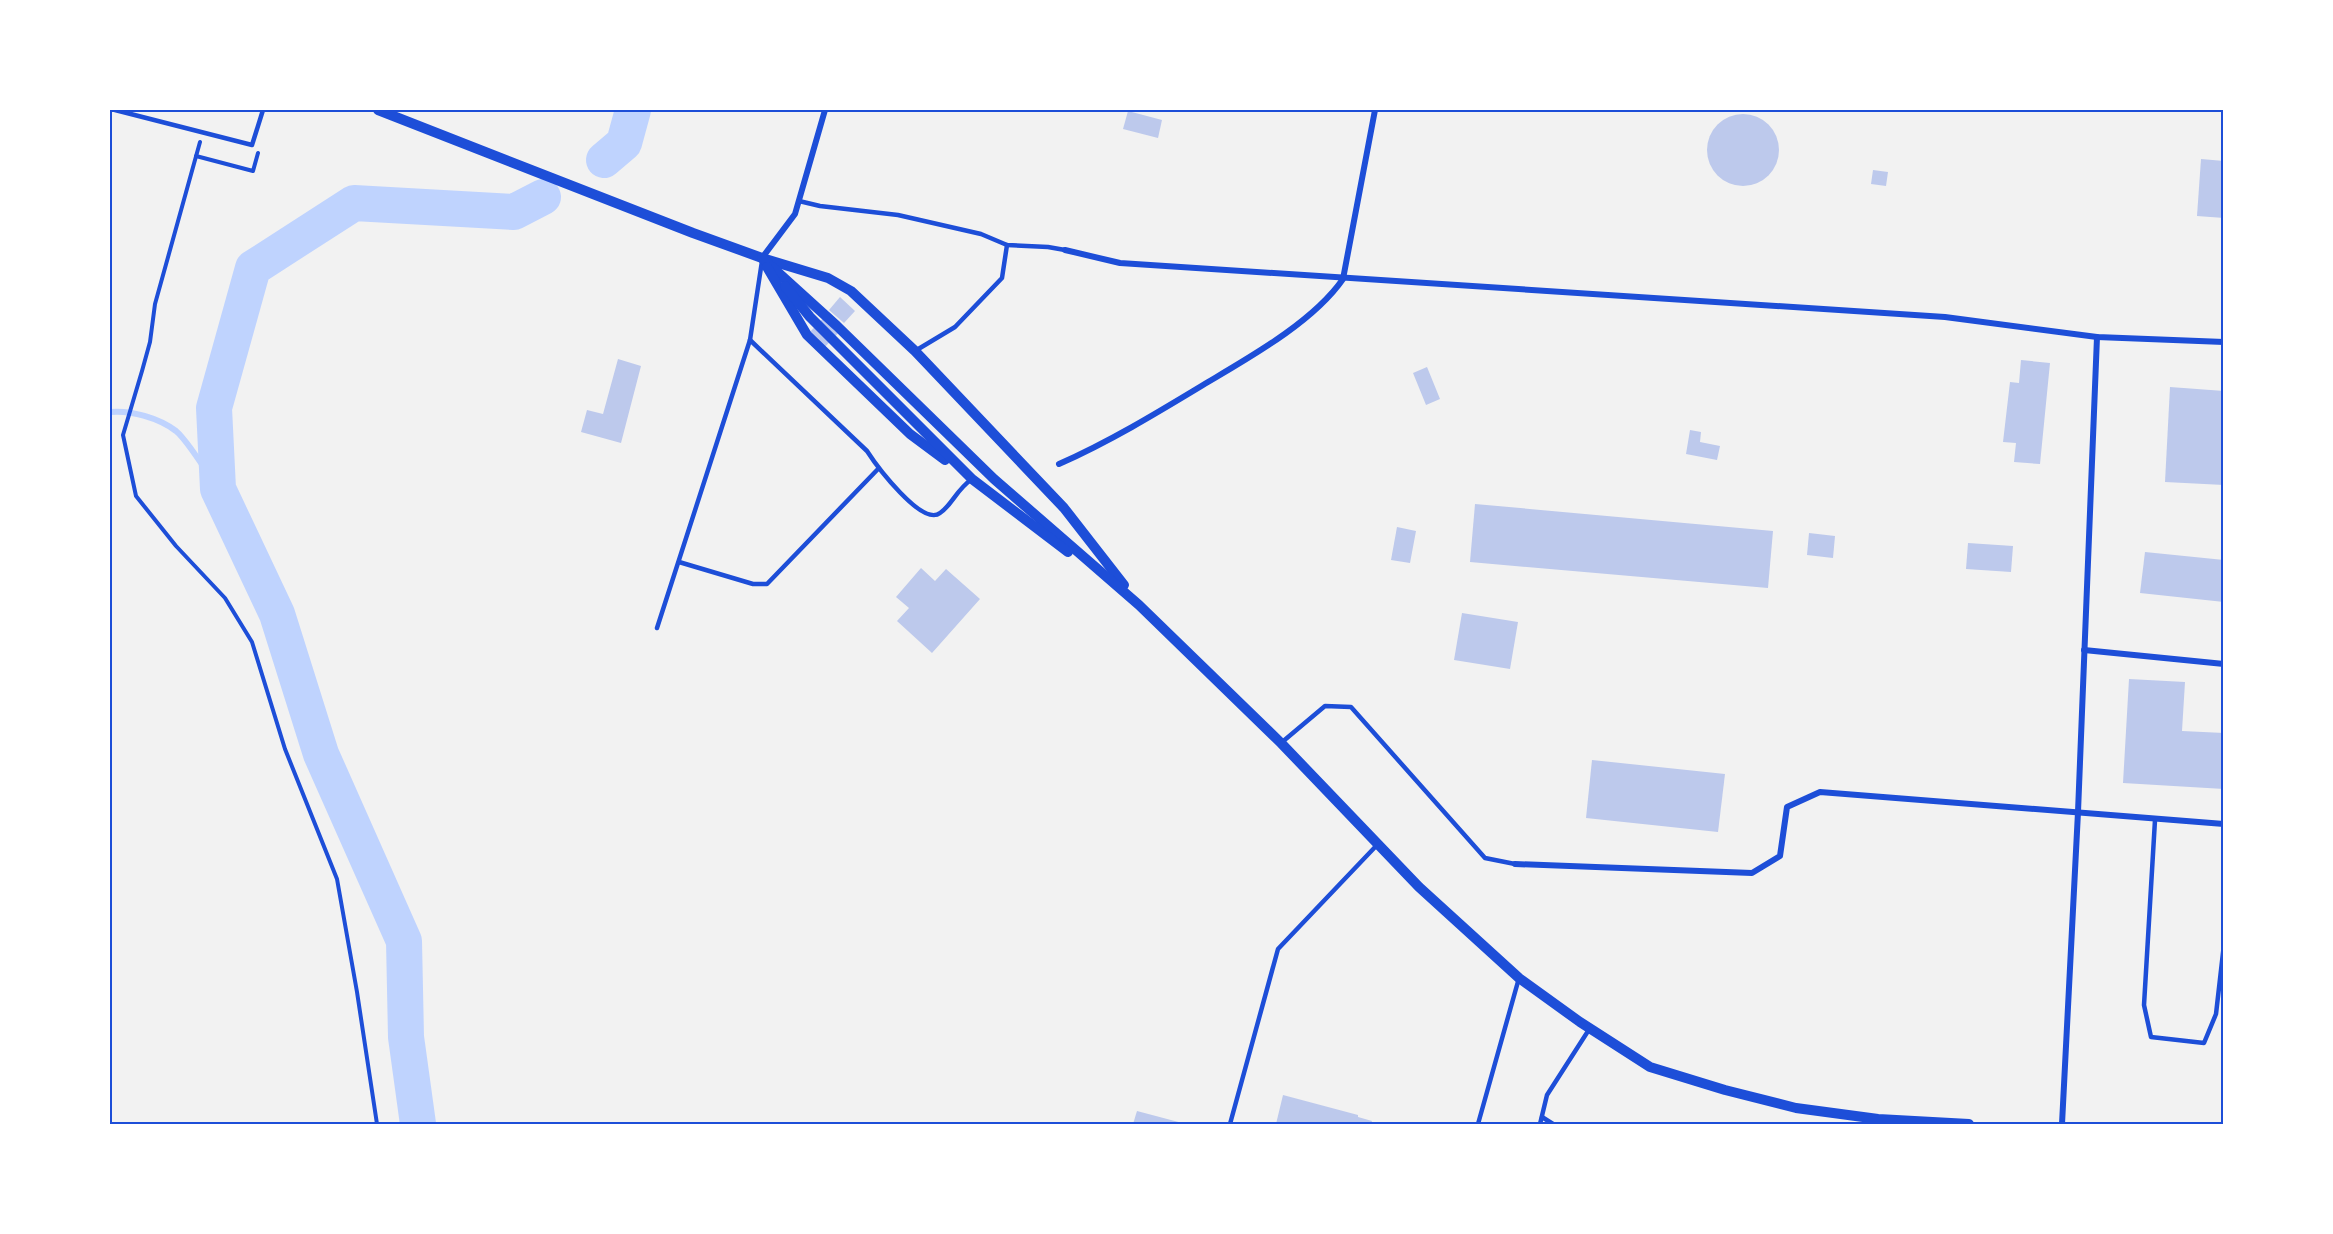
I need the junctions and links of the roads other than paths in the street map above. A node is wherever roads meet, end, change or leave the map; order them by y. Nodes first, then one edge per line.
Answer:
1 (115, 110) edge
2 (263, 110) edge
3 (378, 110) edge
4 (825, 110) edge
5 (1375, 110) edge
6 (799, 201) junction
7 (1007, 245) junction
8 (1065, 250) joint
9 (762, 258) junction
10 (1342, 279) junction
11 (2097, 337) junction
12 (750, 340) junction
13 (2223, 342) edge
14 (915, 351) junction
15 (1059, 464) dead end
16 (878, 469) junction
17 (972, 479) junction
18 (679, 561) junction
19 (1139, 605) junction
20 (657, 628) dead end
21 (2084, 650) junction
22 (2223, 664) edge
23 (1281, 743) junction
24 (2078, 812) junction
25 (2154, 819) junction
26 (2223, 824) edge
27 (1377, 845) junction
28 (1515, 864) joint
29 (2223, 944) edge
30 (1519, 978) junction
31 (1590, 1028) junction
32 (1542, 1117) junction
33 (1230, 1125) edge
34 (1478, 1125) edge
35 (1540, 1125) edge
36 (1553, 1125) edge
37 (1969, 1125) edge
38 (2062, 1125) edge

1 - 2 lane
3 - 9 street
4 - 6 street
5 - 10 street
6 - 7 lane
6 - 9 street
7 - 8 lane
7 - 14 lane
8 - 10 street
9 - 12 lane
9 - 14 street
9 - 17 street
9 - 19 street
10 - 11 street
10 - 15 street
11 - 13 street
11 - 21 street
12 - 16 lane
12 - 18 lane
14 - 19 street
16 - 17 lane
16 - 18 lane
17 - 19 street
18 - 20 lane
19 - 23 street
21 - 22 street
21 - 24 street
23 - 27 street
23 - 28 lane
24 - 25 street
24 - 28 street
24 - 38 street
25 - 26 street
25 - 29 lane
27 - 30 street
27 - 33 lane
30 - 31 street
30 - 34 lane
31 - 32 lane
31 - 37 street
32 - 35 lane
32 - 36 lane

